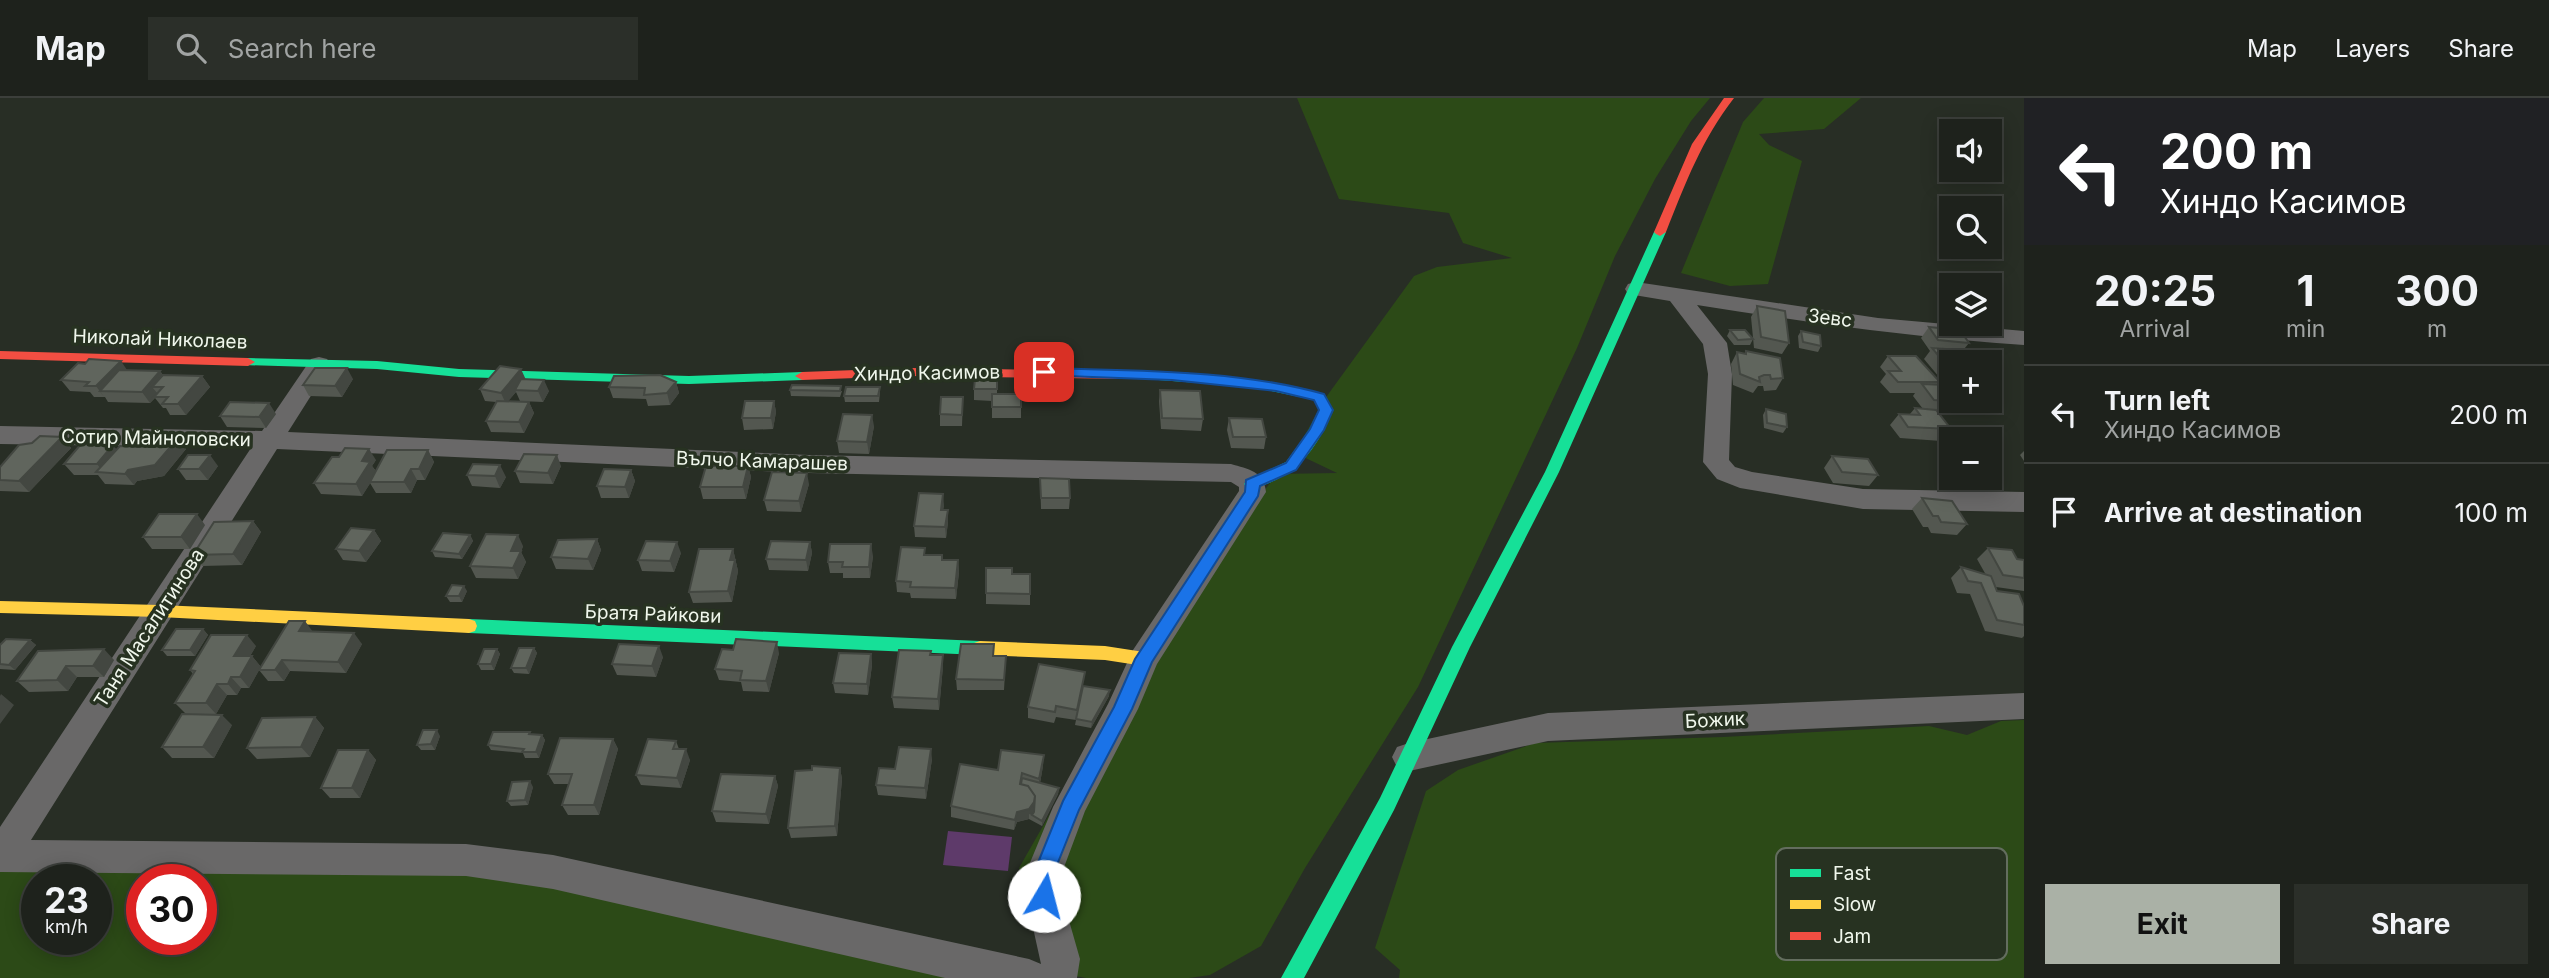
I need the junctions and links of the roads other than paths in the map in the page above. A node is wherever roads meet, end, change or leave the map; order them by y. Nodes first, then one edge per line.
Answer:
1 (1729, 98) edge
2 (1636, 289) junction
3 (1677, 295) junction
4 (2024, 338) edge
5 (0, 355) edge
6 (319, 364) junction
7 (0, 435) edge
8 (270, 440) junction
9 (1252, 484) junction
10 (2024, 502) edge
11 (0, 607) edge
12 (160, 611) junction
13 (1144, 659) junction
14 (2024, 706) edge
15 (1409, 757) junction
16 (0, 856) edge
17 (1029, 978) edge
18 (1058, 978) edge
19 (1292, 978) edge

1 - 2 street
2 - 3 street, Зевс
2 - 15 street
3 - 4 street, Зевс
3 - 10 street
5 - 6 street, Николай Николаев
6 - 8 street, Таня Масалитинова
6 - 9 street, Хиндо Касимов
7 - 8 street, Сотир Майноловски
8 - 9 street, Вълчо Камарашев
8 - 12 street, Таня Масалитинова
9 - 13 street
11 - 12 street, Братя Райкови
12 - 13 street, Братя Райкови
12 - 16 street, Таня Масалитинова
13 - 18 street
14 - 15 street, Божик
15 - 19 street
16 - 17 street

